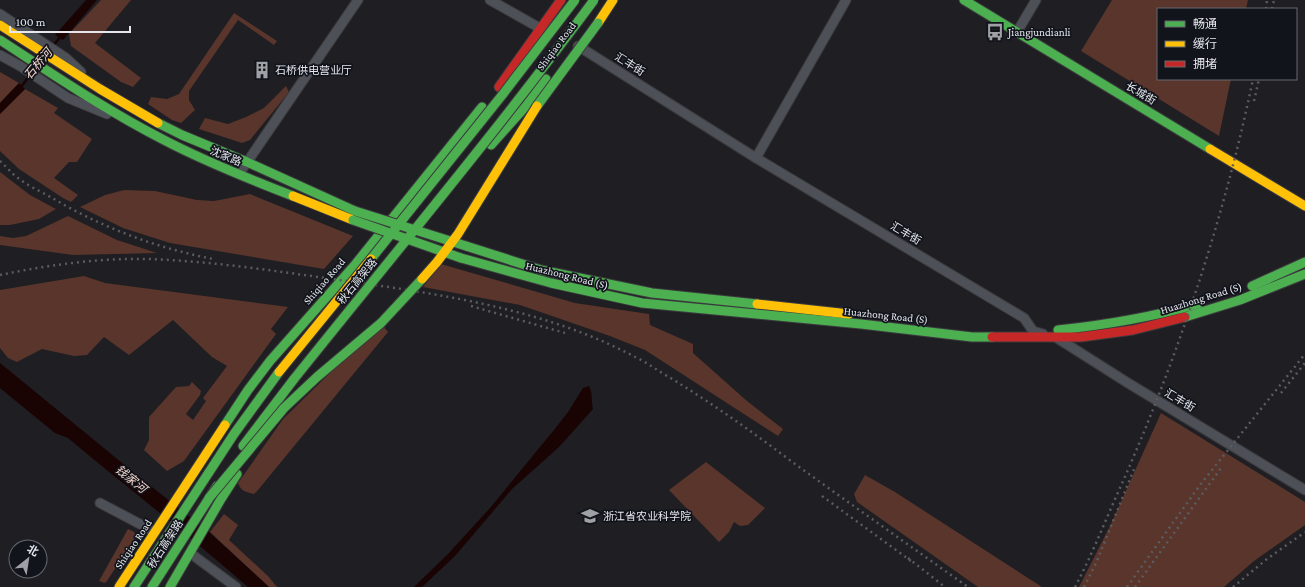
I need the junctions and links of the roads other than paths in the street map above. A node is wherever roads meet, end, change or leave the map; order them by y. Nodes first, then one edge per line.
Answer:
1 (358, 0) edge
2 (490, 0) edge
3 (561, 0) edge
4 (575, 0) edge
5 (594, 0) edge
6 (605, 0) edge
7 (613, 0) edge
8 (846, 0) edge
9 (964, 0) edge
10 (1036, 0) edge
11 (0, 14) edge
12 (0, 25) edge
13 (540, 29) junction
14 (1017, 32) junction
15 (0, 40) edge
16 (573, 43) junction
17 (44, 48) junction
18 (0, 55) edge
19 (134, 124) junction
20 (756, 158) junction
21 (247, 162) junction
22 (238, 174) junction
23 (1305, 206) edge
24 (354, 215) junction
25 (461, 258) joint
26 (1305, 262) edge
27 (1305, 274) edge
28 (1033, 331) junction
29 (1057, 338) junction
30 (1305, 490) edge
31 (209, 498) junction
32 (100, 503) dead end
33 (158, 529) junction
34 (191, 550) junction
35 (119, 587) edge
36 (134, 587) edge
37 (152, 587) edge
38 (170, 587) edge
39 (236, 587) edge

1 - 21 street
2 - 13 street, 汇丰街
3 - 13 main road, Shiqiao Road
4 - 36 main road, 秋石高架路, bridge
5 - 31 main road, 秋石高架路, bridge
6 - 16 main road, Shiqiao Road
7 - 31 main road, bridge
8 - 20 street
9 - 14 main road, 长城街
10 - 14 street
11 - 17 street
12 - 17 main road, 沈家路
13 - 16 street, 汇丰街
13 - 33 main road, Shiqiao Road
14 - 23 main road, 长城街
15 - 19 main road, 沈家路
16 - 20 street, 汇丰街
16 - 34 main road, Shiqiao Road
17 - 21 main road, 沈家路
18 - 19 street
19 - 22 main road, 沈家路
20 - 28 street, 汇丰街
21 - 22 street
21 - 24 main road, 沈家路
22 - 24 main road, 沈家路
24 - 25 main road, 沈家路, bridge
24 - 28 main road, Huazhong Road (S), bridge
25 - 29 main road, Huazhong Road (S)
26 - 28 main road, Huazhong Road (S)
27 - 29 main road, Huazhong Road (S)
28 - 29 street, 汇丰街
29 - 30 street, 汇丰街
31 - 37 main road, 秋石高架路
32 - 33 street
33 - 35 main road, Shiqiao Road
34 - 38 main road, Shiqiao Road
34 - 39 street

